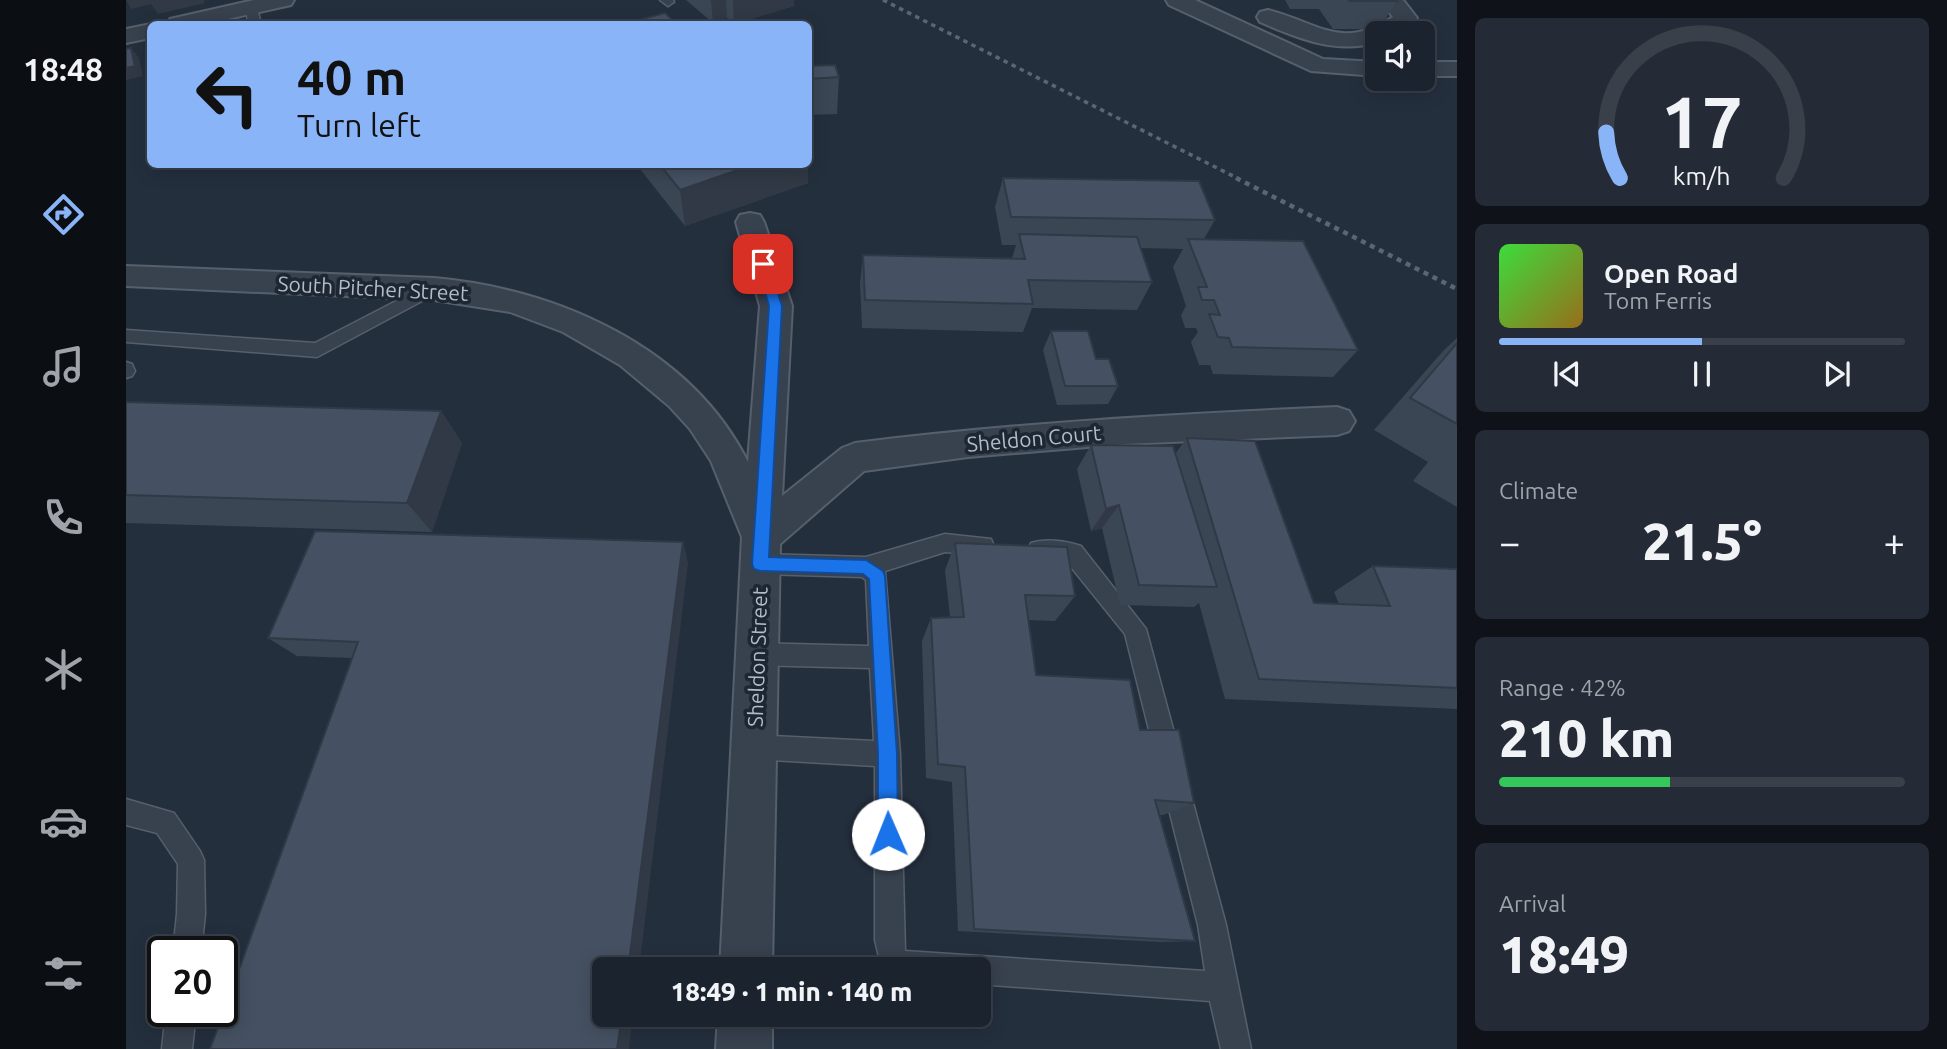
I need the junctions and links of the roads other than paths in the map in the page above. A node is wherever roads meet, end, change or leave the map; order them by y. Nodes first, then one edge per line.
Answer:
1 (283, 0) edge
2 (1177, 0) edge
3 (1229, 0) edge
4 (1391, 0) edge
5 (253, 16) edge
6 (206, 21) edge
7 (1401, 21) edge
8 (147, 32) edge
9 (126, 36) edge
10 (1365, 39) edge
11 (1365, 69) edge
12 (1435, 69) edge
13 (1457, 69) edge
14 (750, 222) dead end
15 (126, 276) edge
16 (431, 289) junction
17 (126, 336) edge
18 (1337, 421) dead end
19 (761, 551) junction
20 (866, 567) junction
21 (757, 654) junction
22 (881, 657) junction
23 (754, 747) junction
24 (887, 754) junction
25 (126, 812) edge
26 (189, 936) edge
27 (746, 957) edge
28 (893, 957) edge
29 (991, 971) edge
30 (1222, 987) junction
31 (179, 1027) edge
32 (745, 1027) edge
33 (177, 1049) edge
34 (744, 1049) edge
35 (1236, 1049) edge

1 - 5 street
2 - 11 street
3 - 10 street
4 - 7 street
5 - 6 street
8 - 9 street
12 - 13 street
14 - 19 street, Sheldon Street
15 - 16 street, South Pitcher Street
16 - 17 lane
16 - 19 street, South Pitcher Street
18 - 19 street, Sheldon Court
19 - 20 lane
19 - 21 street, Sheldon Street
20 - 22 lane
20 - 30 lane
21 - 22 lane
21 - 23 street, Sheldon Street
22 - 24 lane
23 - 24 lane
23 - 27 street, Sheldon Street
24 - 28 lane
25 - 26 lane
29 - 30 lane
30 - 35 lane
31 - 33 lane
32 - 34 street

